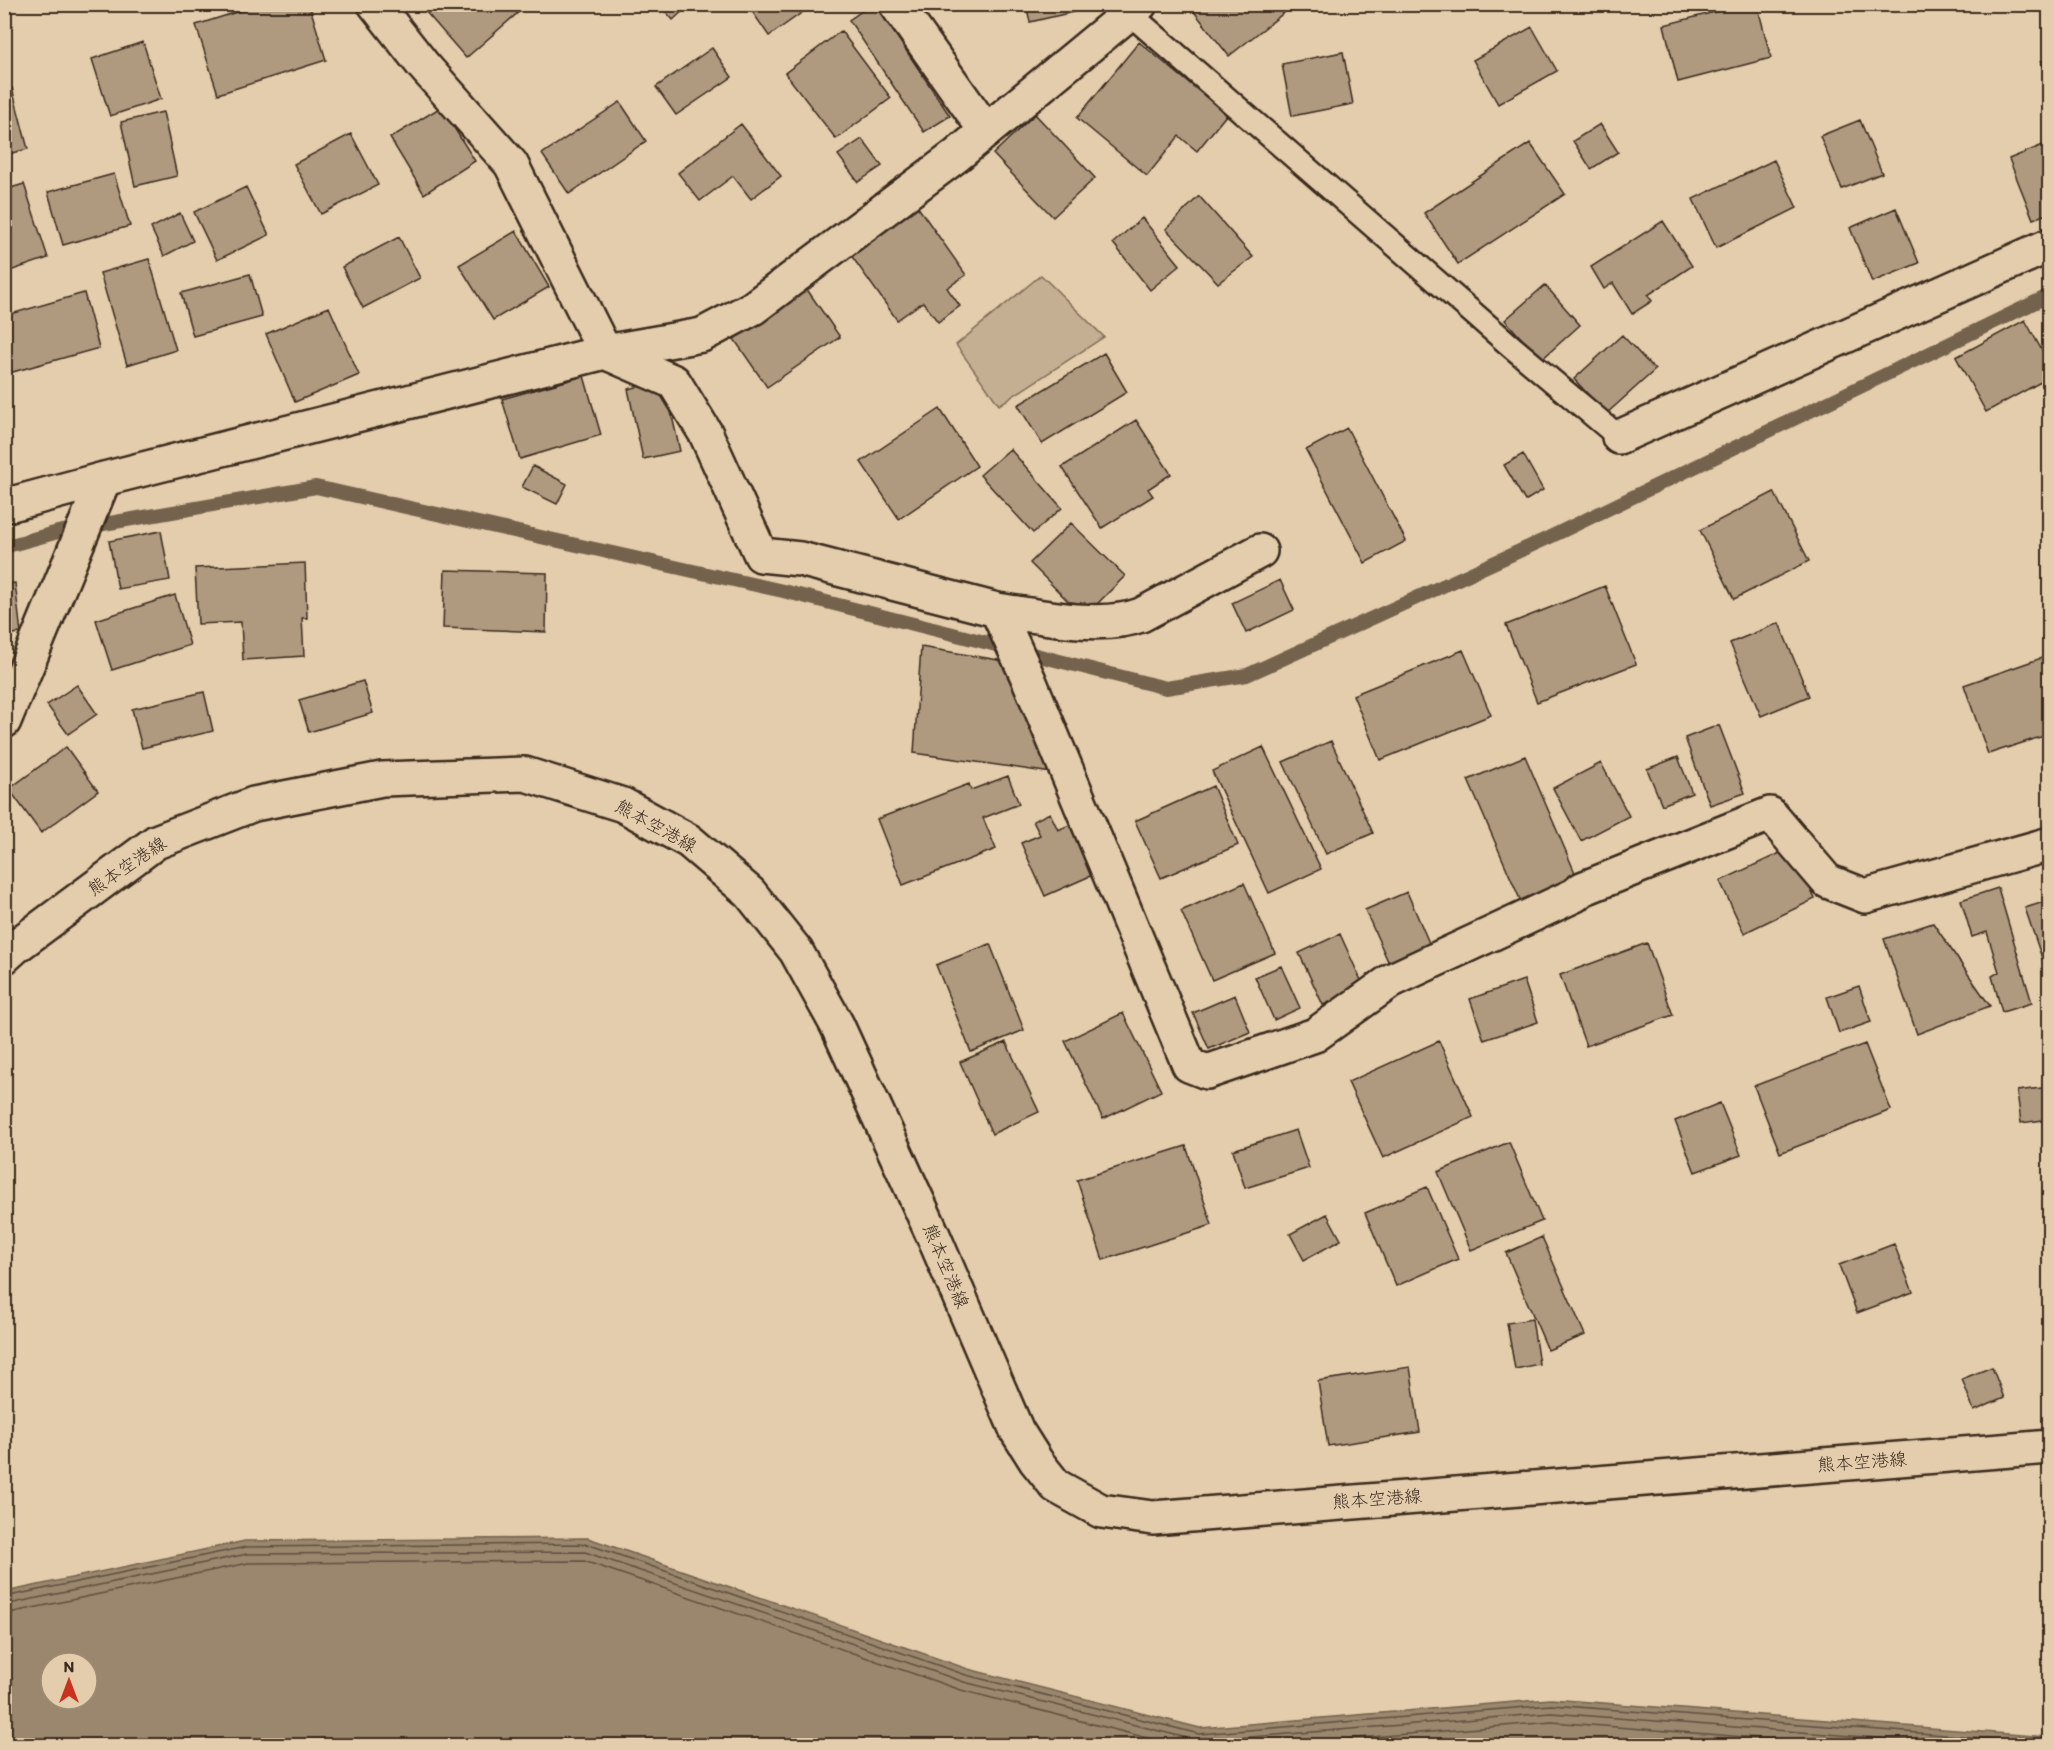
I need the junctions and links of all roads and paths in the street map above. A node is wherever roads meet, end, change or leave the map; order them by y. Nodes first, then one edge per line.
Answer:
1 (375, 4) edge
2 (896, 4) edge
3 (1132, 7) edge
4 (986, 131) junction
5 (2049, 245) edge
6 (605, 352) junction
7 (1619, 436) joint
8 (104, 479) junction
9 (4, 506) edge
10 (1260, 550) dead end
11 (997, 610) junction
12 (4, 721) edge
13 (2049, 844) edge
14 (4, 957) edge
15 (2049, 1447) edge

1 - 6 street
2 - 4 street
3 - 4 street
3 - 7 lane
4 - 6 street
5 - 7 street
6 - 8 street
6 - 11 street
8 - 9 street
8 - 12 street
10 - 11 street
11 - 13 street
14 - 15 street, 熊本空港線

